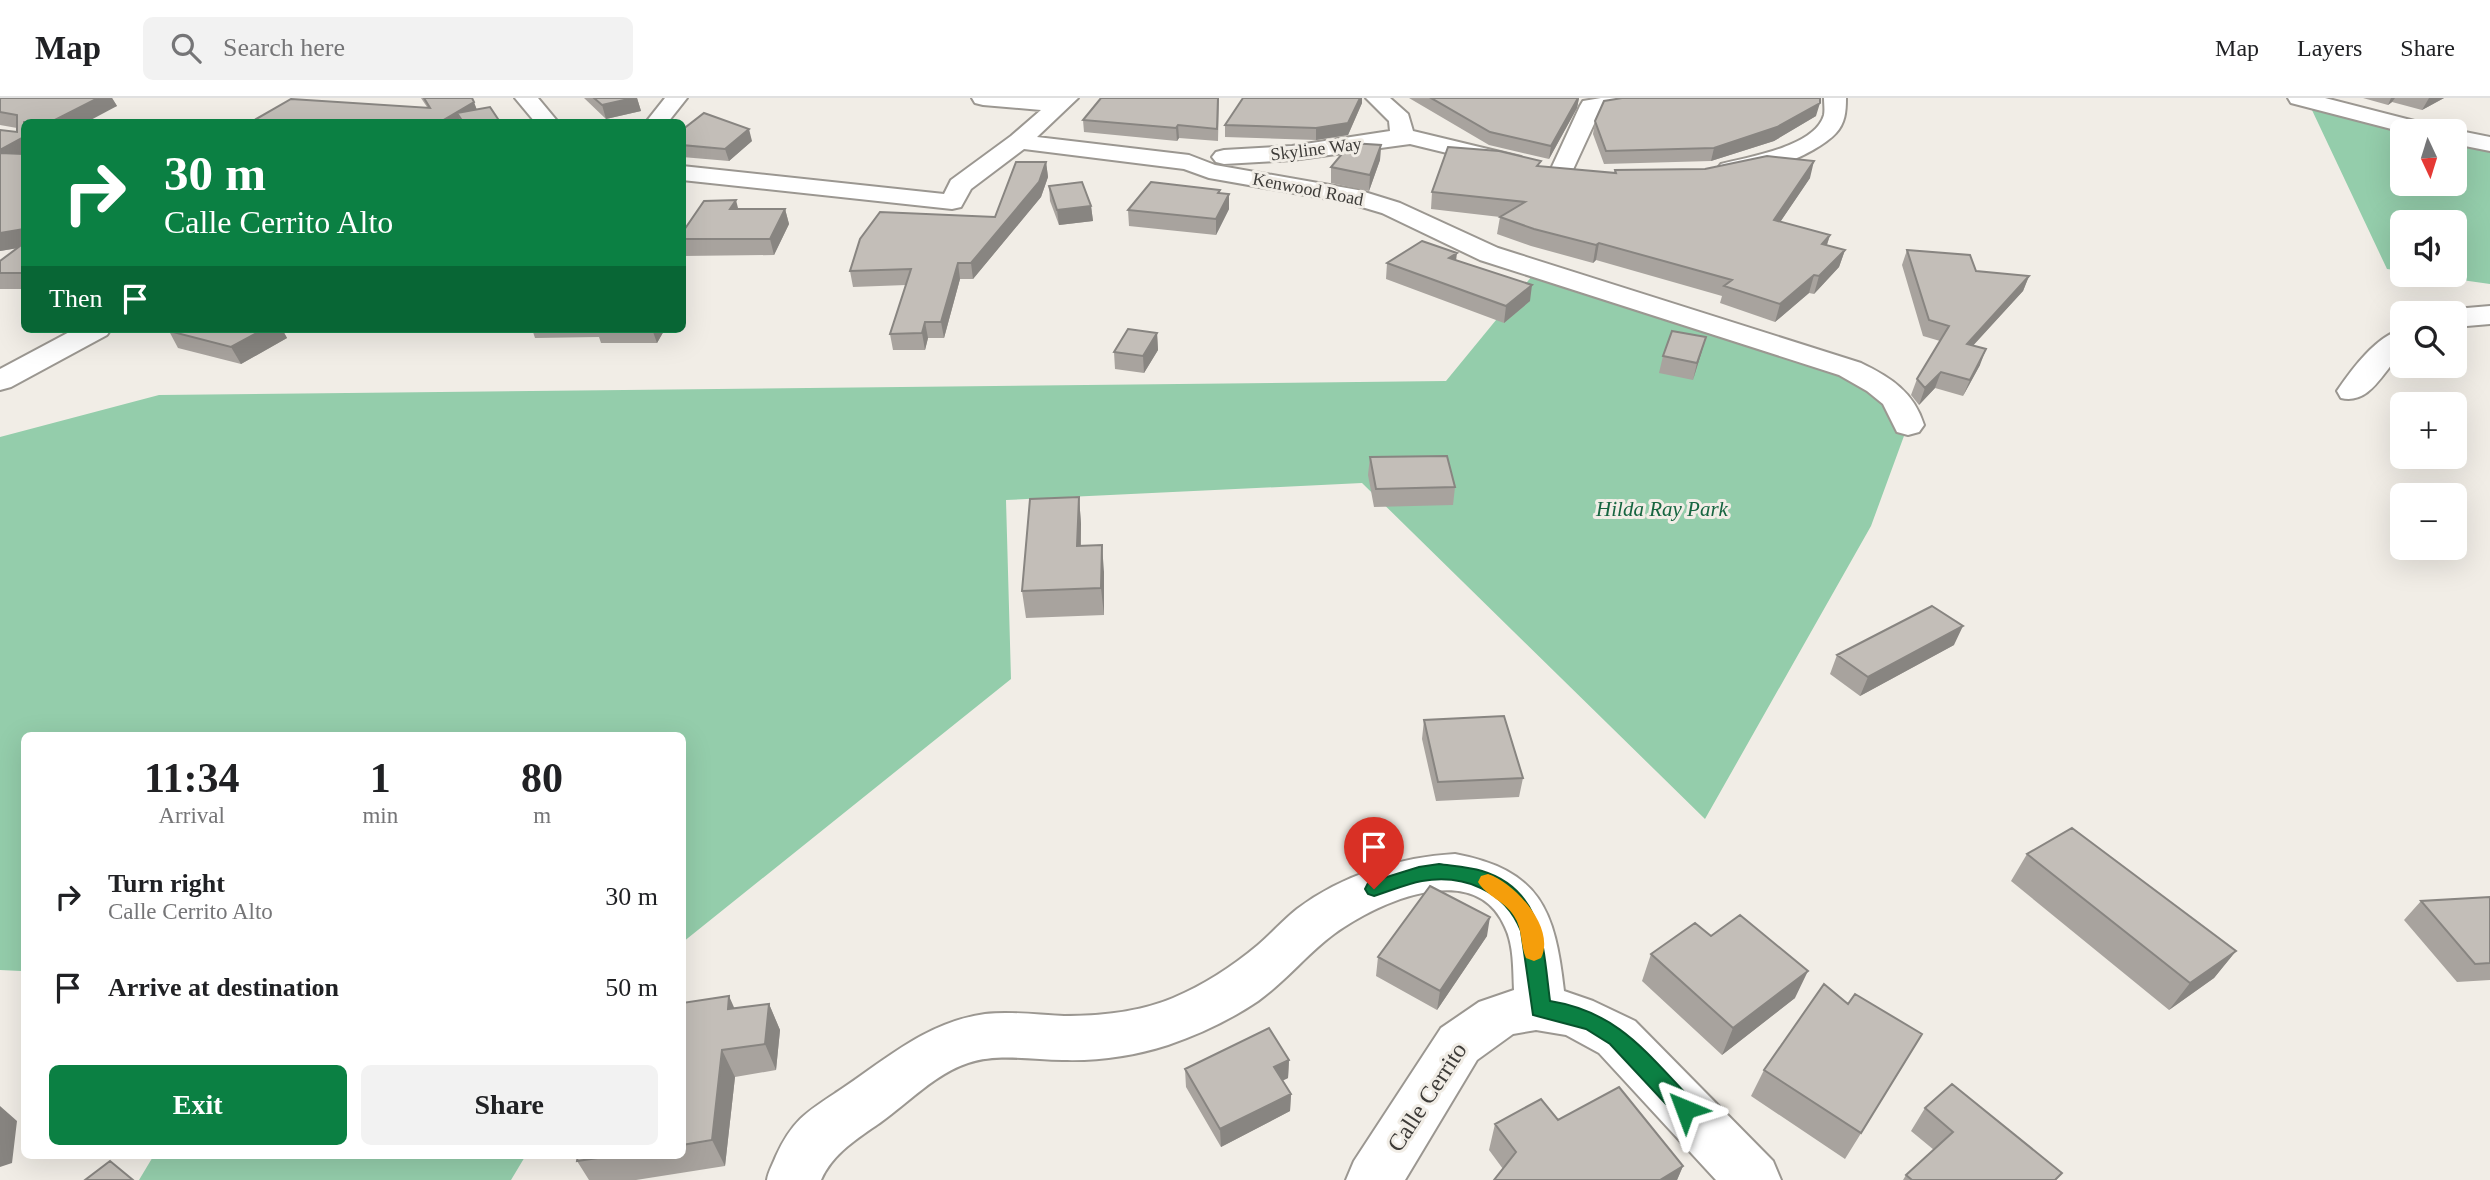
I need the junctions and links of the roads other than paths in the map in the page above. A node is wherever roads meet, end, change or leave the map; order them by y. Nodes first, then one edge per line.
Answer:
1 (526, 98) edge
2 (676, 98) edge
3 (983, 98) edge
4 (1377, 98) edge
5 (1648, 98) edge
6 (1835, 98) edge
7 (2299, 98) edge
8 (1063, 102) edge
9 (1581, 102) edge
10 (544, 119) edge
11 (659, 119) edge
12 (2390, 122) edge
13 (1400, 137) junction
14 (2468, 140) edge
15 (1018, 141) junction
16 (2490, 144) edge
17 (1189, 162) junction
18 (686, 173) edge
19 (1700, 173) edge
20 (2490, 315) edge
21 (2467, 317) edge
22 (90, 333) edge
23 (2390, 347) edge
24 (0, 381) edge
25 (2352, 391) dead end
26 (1908, 425) dead end
27 (1541, 1008) junction
28 (794, 1178) dead end
29 (1374, 1180) edge
30 (1753, 1180) edge

1 - 10 street
2 - 11 street
3 - 8 street
4 - 13 street
5 - 9 street
6 - 19 street
7 - 12 street
8 - 15 street
9 - 13 street, Skyline Way
13 - 17 street, Skyline Way
14 - 16 street
15 - 17 street, Kenwood Road
15 - 18 street
17 - 26 street, Kenwood Road
20 - 21 street
22 - 24 street
23 - 25 street
27 - 28 street
27 - 29 street, Calle Cerrito
27 - 30 street, Calle Cerrito

